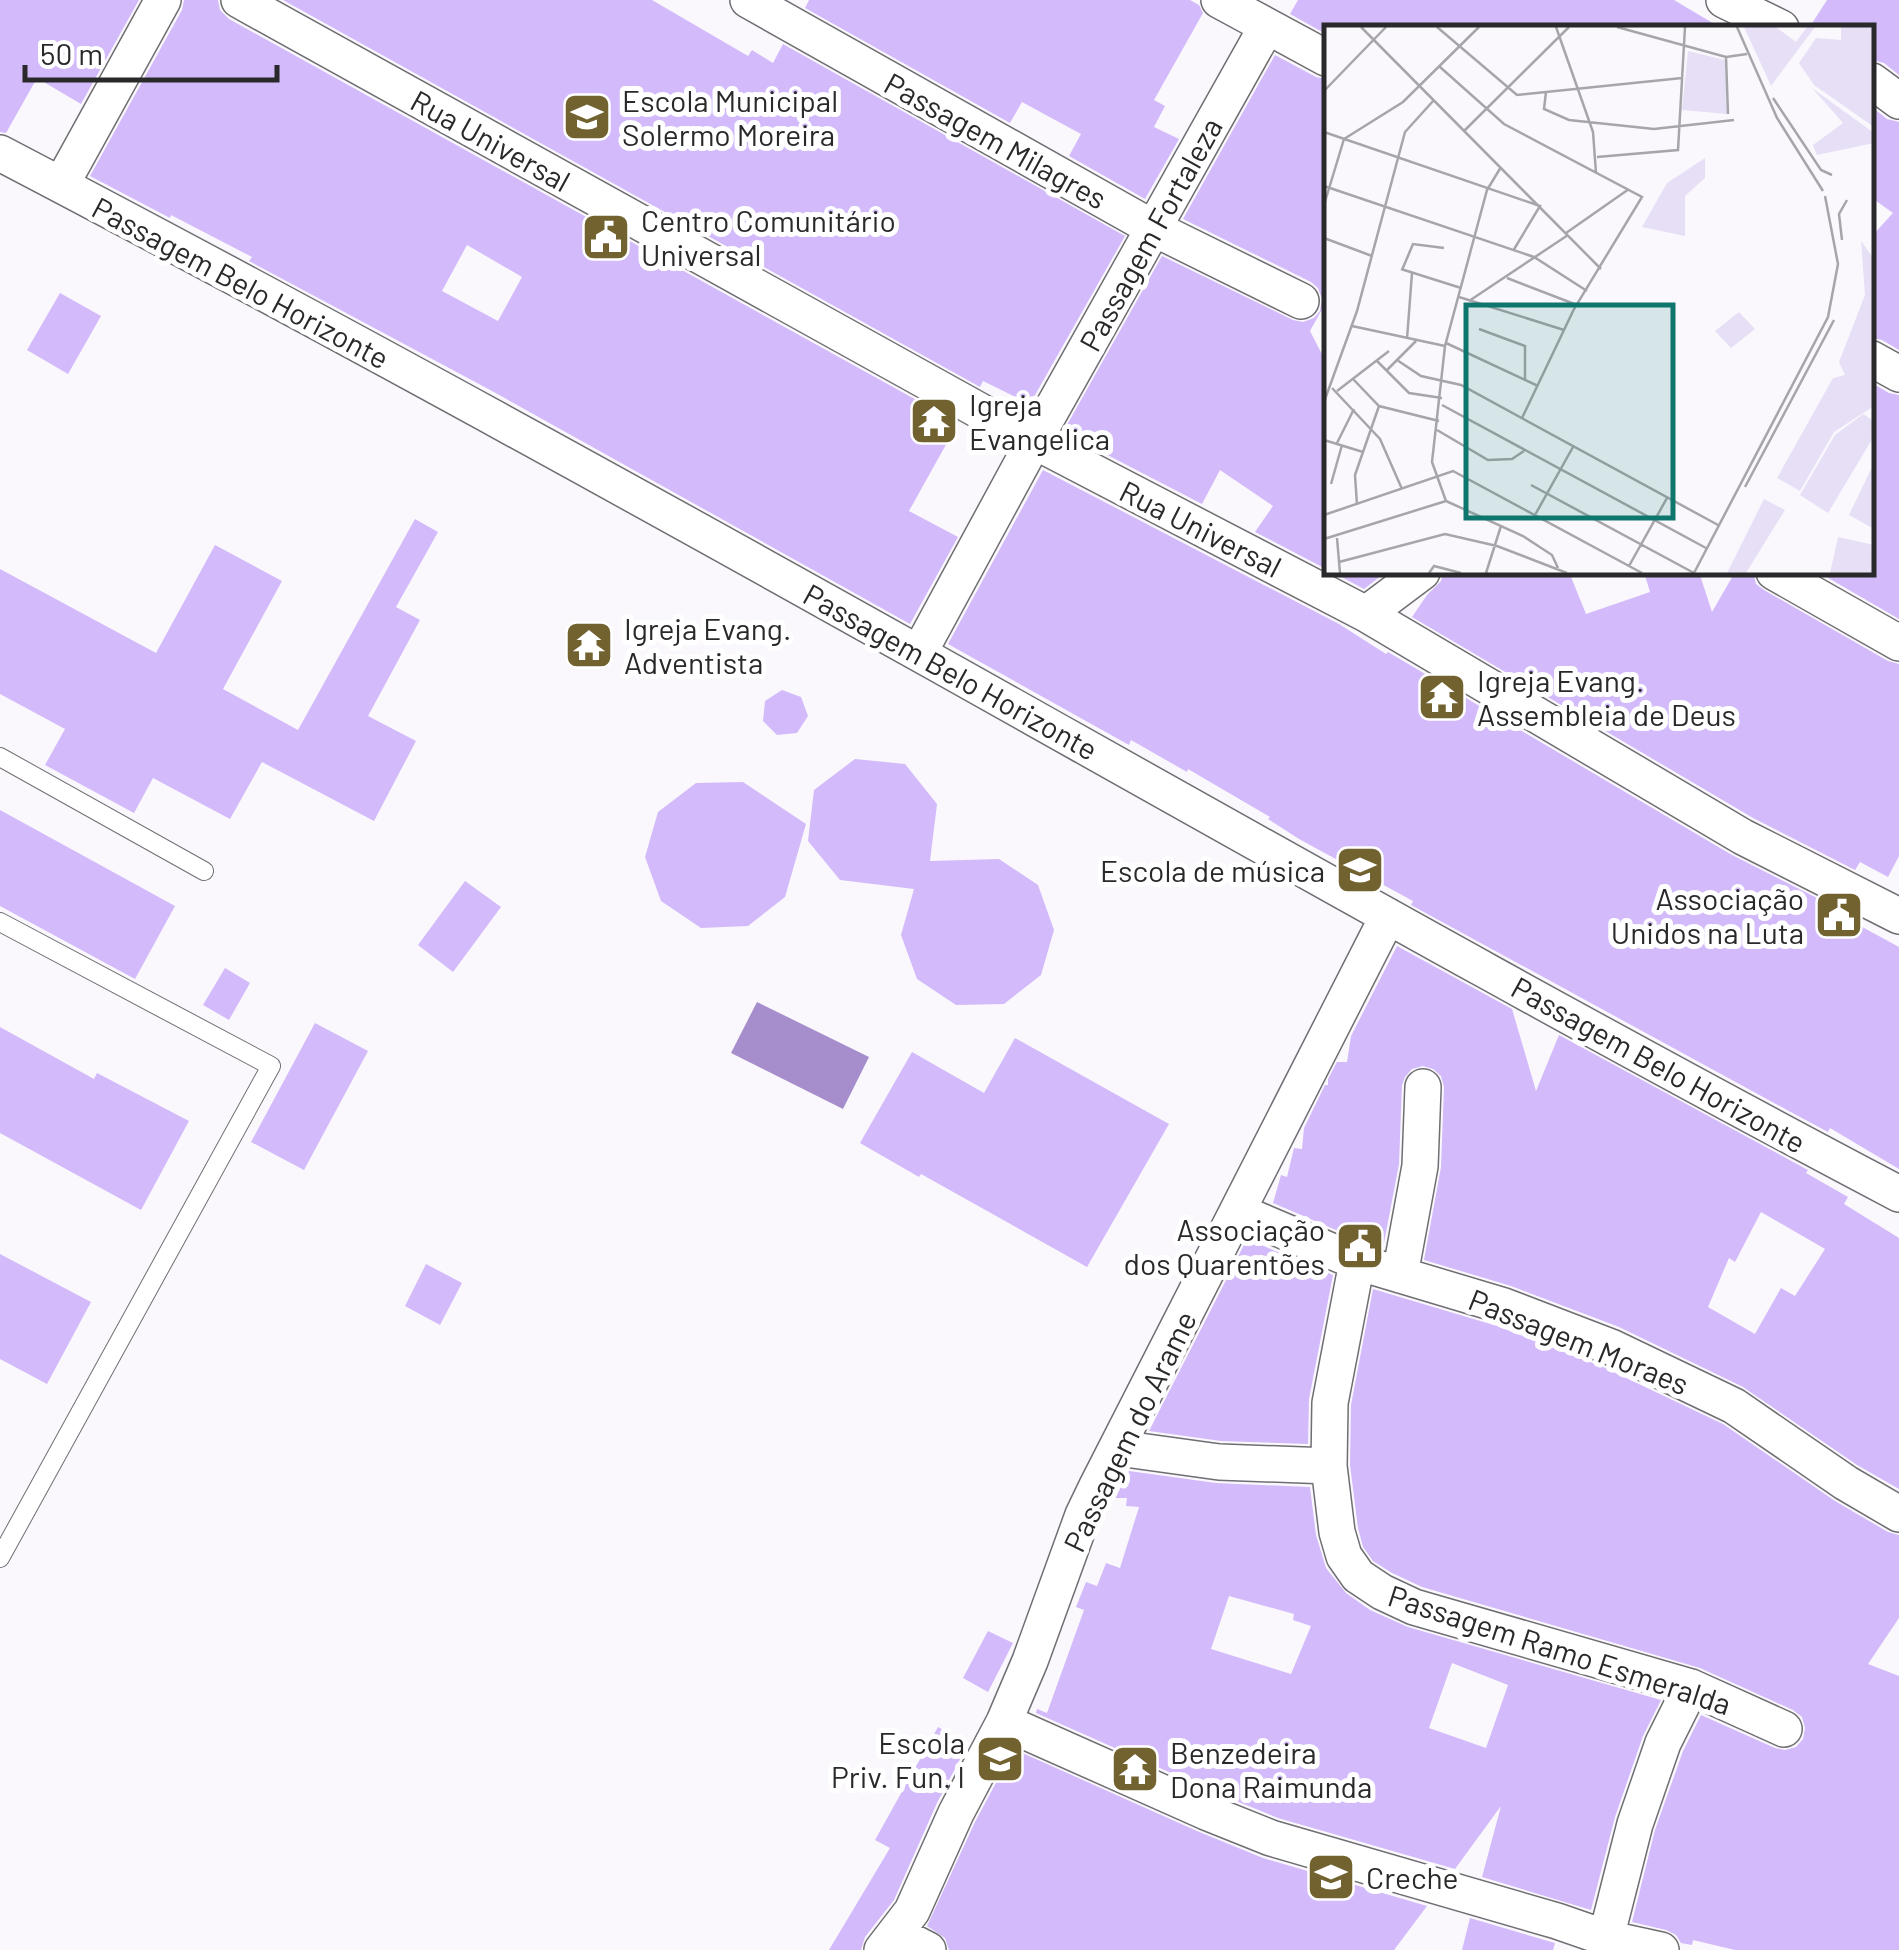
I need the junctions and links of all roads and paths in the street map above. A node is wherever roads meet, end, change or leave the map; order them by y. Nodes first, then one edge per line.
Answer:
1 (163, 0) edge
2 (239, 0) edge
3 (748, 0) edge
4 (1219, 0) edge
5 (1724, 0) edge
6 (1775, 25) edge
7 (1267, 26) junction
8 (1324, 57) edge
9 (1874, 82) edge
10 (1899, 101) edge
11 (0, 153) edge
12 (62, 185) junction
13 (1154, 228) junction
14 (1301, 302) dead end
15 (1874, 359) edge
16 (1899, 374) edge
17 (1034, 441) junction
18 (1418, 575) edge
19 (1779, 575) edge
20 (1366, 614) junction
21 (1899, 642) edge
22 (918, 653) junction
23 (0, 757) edge
24 (204, 871) dead end
25 (1388, 916) junction
26 (1899, 916) edge
27 (0, 922) edge
28 (1423, 1088) dead end
29 (1899, 1194) edge
30 (1239, 1212) junction
31 (1357, 1262) junction
32 (1400, 1274) junction
33 (1118, 1448) junction
34 (1329, 1466) junction
35 (1899, 1514) edge
36 (0, 1558) edge
37 (1690, 1687) junction
38 (1004, 1722) junction
39 (1784, 1728) dead end
40 (1606, 1938) junction
41 (882, 1950) edge
42 (928, 1950) edge
43 (1661, 1950) edge

1 - 12 street
2 - 17 street, Rua Universal
3 - 13 street, Passagem Milagres
4 - 7 street
5 - 6 street
7 - 8 street
7 - 13 street, Passagem Fortaleza
9 - 10 street
11 - 12 street, Passagem Belo Horizonte
12 - 22 street, Passagem Belo Horizonte
13 - 14 street, Passagem Milagres
13 - 17 street, Passagem Fortaleza
15 - 16 street
17 - 20 street, Rua Universal
17 - 22 street, Passagem Fortaleza
18 - 20 street
19 - 21 street
20 - 26 street, Rua Universal
22 - 25 street, Passagem Belo Horizonte
23 - 24 lane
25 - 29 street, Passagem Belo Horizonte
25 - 30 street, Passagem do Arame
27 - 36 lane
28 - 32 street
30 - 31 street, Passagem Moraes
30 - 33 street, Passagem do Arame
31 - 32 street, Passagem Moraes
31 - 34 street, Passagem Ramo Esmeralda
32 - 35 street, Passagem Moraes
33 - 34 street
33 - 38 street, Passagem do Arame
34 - 37 street, Passagem Ramo Esmeralda
37 - 39 street, Passagem Ramo Esmeralda
37 - 40 street
38 - 40 street
38 - 41 street, Passagem do Arame
40 - 43 street
41 - 42 street

